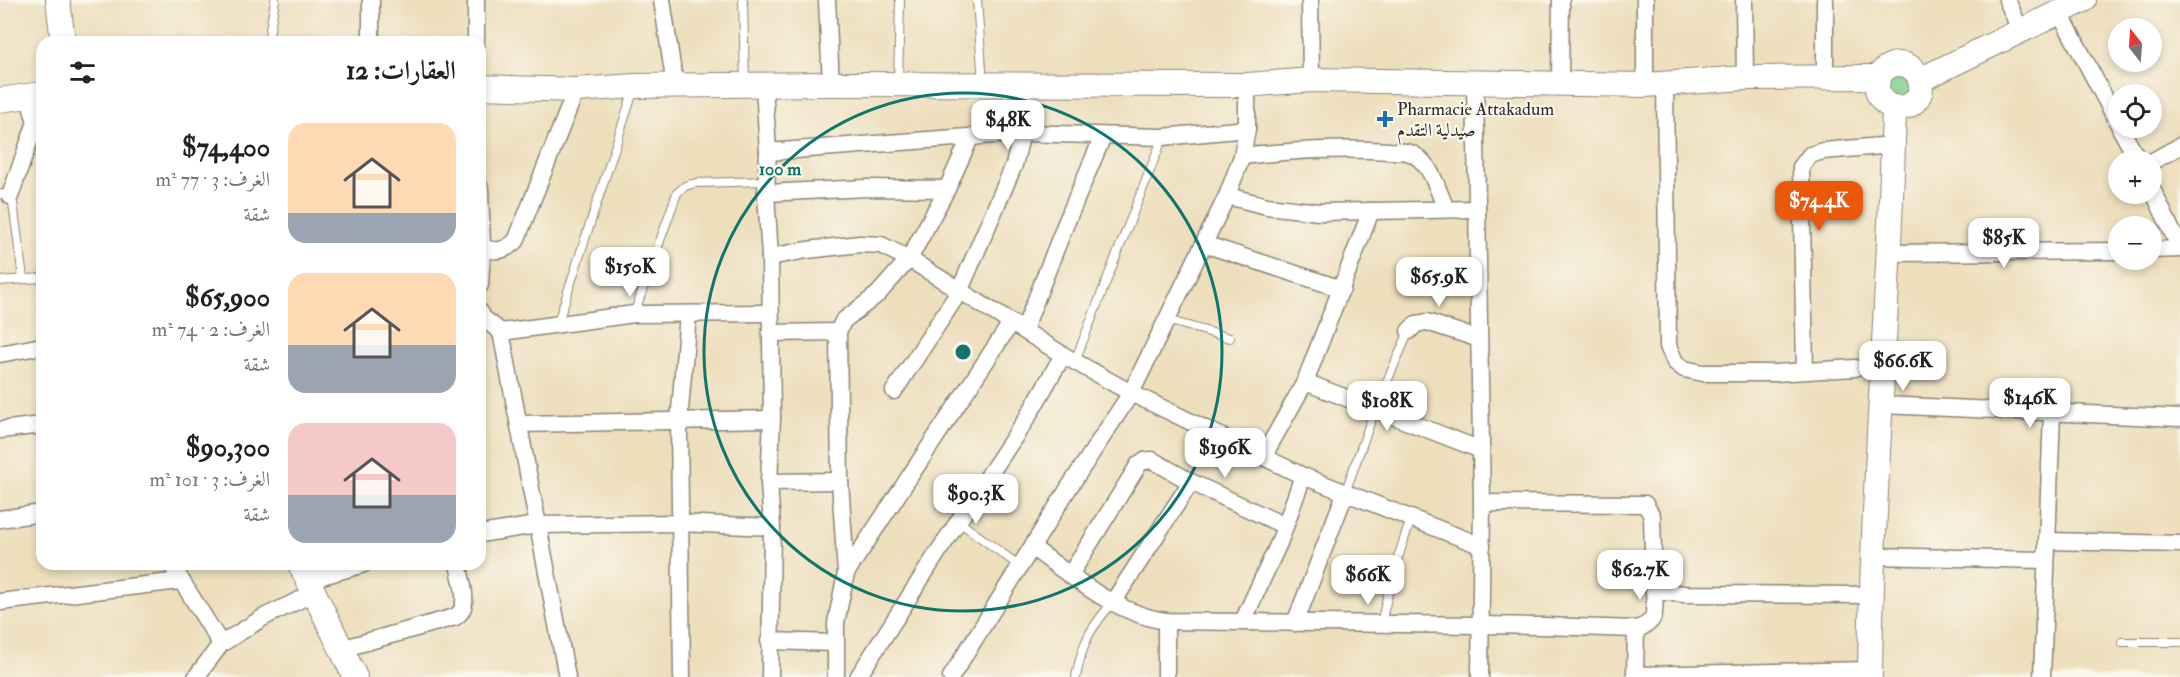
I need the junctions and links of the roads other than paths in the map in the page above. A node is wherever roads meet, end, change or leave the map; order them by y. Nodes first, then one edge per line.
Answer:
1 (58, 0) edge
2 (275, 0) edge
3 (371, 0) edge
4 (476, 0) edge
5 (662, 0) edge
6 (743, 0) edge
7 (827, 0) edge
8 (900, 0) edge
9 (977, 0) edge
10 (1310, 0) edge
11 (1561, 0) edge
12 (1645, 0) edge
13 (1744, 0) edge
14 (1825, 0) edge
15 (2007, 0) edge
16 (2084, 0) edge
17 (2060, 13) junction
18 (2021, 32) junction
19 (62, 36) edge
20 (269, 36) edge
21 (371, 36) edge
22 (476, 36) edge
23 (1825, 76) junction
24 (1879, 77) junction
25 (1745, 78) junction
26 (1311, 80) junction
27 (1920, 80) junction
28 (1475, 81) junction
29 (1560, 83) junction
30 (831, 84) junction
31 (898, 84) junction
32 (983, 84) junction
33 (1022, 84) junction
34 (1655, 84) junction
35 (1247, 85) junction
36 (634, 86) junction
37 (675, 86) junction
38 (755, 86) junction
39 (486, 87) edge
40 (576, 90) junction
41 (35, 95) edge
42 (0, 100) edge
43 (2108, 104) edge
44 (1894, 107) junction
45 (1246, 129) junction
46 (1022, 133) junction
47 (1103, 136) junction
48 (1163, 137) junction
49 (970, 138) junction
50 (1893, 145) junction
51 (2180, 146) edge
52 (768, 152) junction
53 (1242, 156) junction
54 (2162, 156) edge
55 (766, 187) junction
56 (947, 189) junction
57 (5, 195) edge
58 (1227, 196) junction
59 (2159, 204) edge
60 (1477, 209) junction
61 (1446, 210) junction
62 (1371, 211) junction
63 (1204, 244) junction
64 (2180, 248) edge
65 (486, 249) edge
66 (2162, 249) edge
67 (2108, 251) edge
68 (1890, 253) junction
69 (770, 257) junction
70 (909, 259) junction
71 (23, 278) junction
72 (36, 278) edge
73 (0, 281) edge
74 (1342, 289) junction
75 (959, 292) junction
76 (770, 313) junction
77 (634, 314) junction
78 (688, 314) junction
79 (486, 320) edge
80 (1167, 320) junction
81 (557, 325) junction
82 (1017, 326) junction
83 (1409, 331) joint
84 (501, 332) junction
85 (838, 332) junction
86 (770, 333) junction
87 (1230, 338) dead end
88 (1479, 339) junction
89 (36, 347) edge
90 (0, 354) edge
91 (1069, 358) junction
92 (1855, 368) dead end
93 (1805, 370) junction
94 (1305, 382) junction
95 (894, 391) dead end
96 (1131, 393) junction
97 (1882, 405) junction
98 (1376, 409) junction
99 (2052, 413) junction
100 (2180, 418) edge
101 (772, 419) junction
102 (679, 422) junction
103 (519, 424) junction
104 (36, 426) edge
105 (0, 430) edge
106 (1481, 450) junction
107 (1263, 457) junction
108 (1303, 476) junction
109 (840, 481) junction
110 (770, 482) junction
111 (1191, 482) junction
112 (1345, 494) junction
113 (1482, 503) junction
114 (36, 514) edge
115 (0, 519) edge
116 (1411, 519) junction
117 (958, 521) junction
118 (679, 523) junction
119 (537, 525) junction
120 (1285, 526) junction
121 (772, 527) junction
122 (486, 533) edge
123 (2048, 541) junction
124 (2180, 544) edge
125 (1482, 546) junction
126 (1033, 548) junction
127 (1874, 556) junction
128 (2046, 560) junction
129 (1021, 567) junction
130 (174, 570) edge
131 (341, 570) edge
132 (459, 570) edge
133 (846, 573) junction
134 (1070, 575) junction
135 (307, 579) edge
136 (180, 581) junction
137 (1654, 591) junction
138 (1872, 595) junction
139 (0, 602) edge
140 (1113, 602) junction
141 (1166, 621) junction
142 (1243, 621) junction
143 (1295, 622) junction
144 (1381, 623) junction
145 (1481, 625) junction
146 (1636, 629) junction
147 (769, 641) junction
148 (2122, 642) dead end
149 (2180, 642) edge
150 (836, 643) junction
151 (221, 644) junction
152 (341, 650) junction
153 (1870, 674) edge
154 (1635, 676) edge
155 (196, 677) edge
156 (355, 677) edge
157 (567, 677) edge
158 (682, 677) edge
159 (770, 677) edge
160 (836, 677) edge
161 (858, 677) edge
162 (951, 677) edge
163 (1076, 677) edge
164 (1166, 677) edge
165 (1480, 677) edge
166 (2042, 677) edge

1 - 19 street
2 - 20 lane
3 - 21 street
4 - 22 street
5 - 37 street
6 - 38 lane
7 - 30 street
8 - 31 lane
9 - 32 lane
10 - 26 street
11 - 29 street
12 - 34 street
13 - 25 street
14 - 23 street
15 - 18 street
16 - 17 street
17 - 18 street
17 - 43 street
18 - 27 street
23 - 24 street
23 - 25 street
24 - 27 street
24 - 44 street
25 - 34 street
26 - 28 street
26 - 35 street
27 - 44 street
28 - 29 street
28 - 60 street
29 - 34 street
30 - 31 street
30 - 38 street
31 - 32 street
32 - 33 street
33 - 35 street
33 - 46 street
34 - 93 street
35 - 45 street
36 - 37 street
36 - 40 street
36 - 81 lane
37 - 38 street
38 - 52 street
39 - 40 street
40 - 65 street
41 - 42 street
41 - 57 street
44 - 50 street
45 - 48 street
45 - 53 street
46 - 47 street
46 - 49 street
46 - 75 street
47 - 48 street
47 - 82 street
48 - 91 lane
49 - 52 street
49 - 56 street
50 - 68 street
50 - 93 street
51 - 54 street
52 - 55 street
53 - 58 street
53 - 61 street
55 - 56 street
55 - 69 street
55 - 77 lane
56 - 70 street
57 - 71 lane
58 - 62 street
58 - 63 street
59 - 64 street
60 - 61 street
60 - 88 street
61 - 62 street
62 - 74 street
63 - 74 street
63 - 80 street
64 - 66 street
67 - 68 street
68 - 97 street
69 - 70 street
69 - 76 street
70 - 75 street
70 - 85 street
71 - 72 lane
71 - 73 lane
74 - 94 street
75 - 82 street
75 - 95 street
76 - 78 street
76 - 86 street
77 - 78 street
77 - 81 street
78 - 102 street
79 - 84 street
80 - 87 lane
80 - 96 street
81 - 84 street
82 - 91 street
82 - 133 street
83 - 88 street
83 - 98 lane
84 - 103 street
85 - 86 street
85 - 109 street
86 - 101 street
88 - 106 street
89 - 90 street
91 - 96 street
91 - 117 street
92 - 93 street
94 - 98 street
94 - 107 street
96 - 107 street
96 - 126 street
97 - 99 street
97 - 127 street
98 - 106 street
98 - 112 lane
99 - 100 street
99 - 123 street
101 - 102 street
101 - 110 street
102 - 103 street
102 - 118 street
103 - 119 street
104 - 105 street
106 - 113 street
107 - 108 street
108 - 112 street
108 - 120 street
109 - 110 street
109 - 133 street
110 - 121 street
111 - 120 street
111 - 134 street
111 - 140 street
112 - 116 street
112 - 143 street
113 - 125 street
113 - 137 street
114 - 115 street
116 - 125 street
116 - 144 lane
117 - 129 lane
117 - 161 street
118 - 119 street
118 - 121 street
118 - 158 street
119 - 122 street
119 - 157 street
120 - 142 street
121 - 147 street
123 - 124 street
123 - 128 street
125 - 145 street
126 - 129 street
126 - 134 street
127 - 128 street
127 - 138 street
128 - 166 street
129 - 162 street
130 - 136 street
131 - 135 street
132 - 152 street
133 - 150 street
134 - 140 street
135 - 151 street
135 - 152 street
136 - 139 street
136 - 151 street
137 - 138 street
137 - 146 street
138 - 153 street
140 - 141 street
140 - 163 lane
141 - 142 street
141 - 164 street
142 - 143 street
143 - 144 street
144 - 145 street
145 - 146 street
145 - 165 street
146 - 154 street
147 - 150 street
147 - 159 street
148 - 149 lane
150 - 160 street
151 - 155 street
152 - 156 street
153 - 154 street

